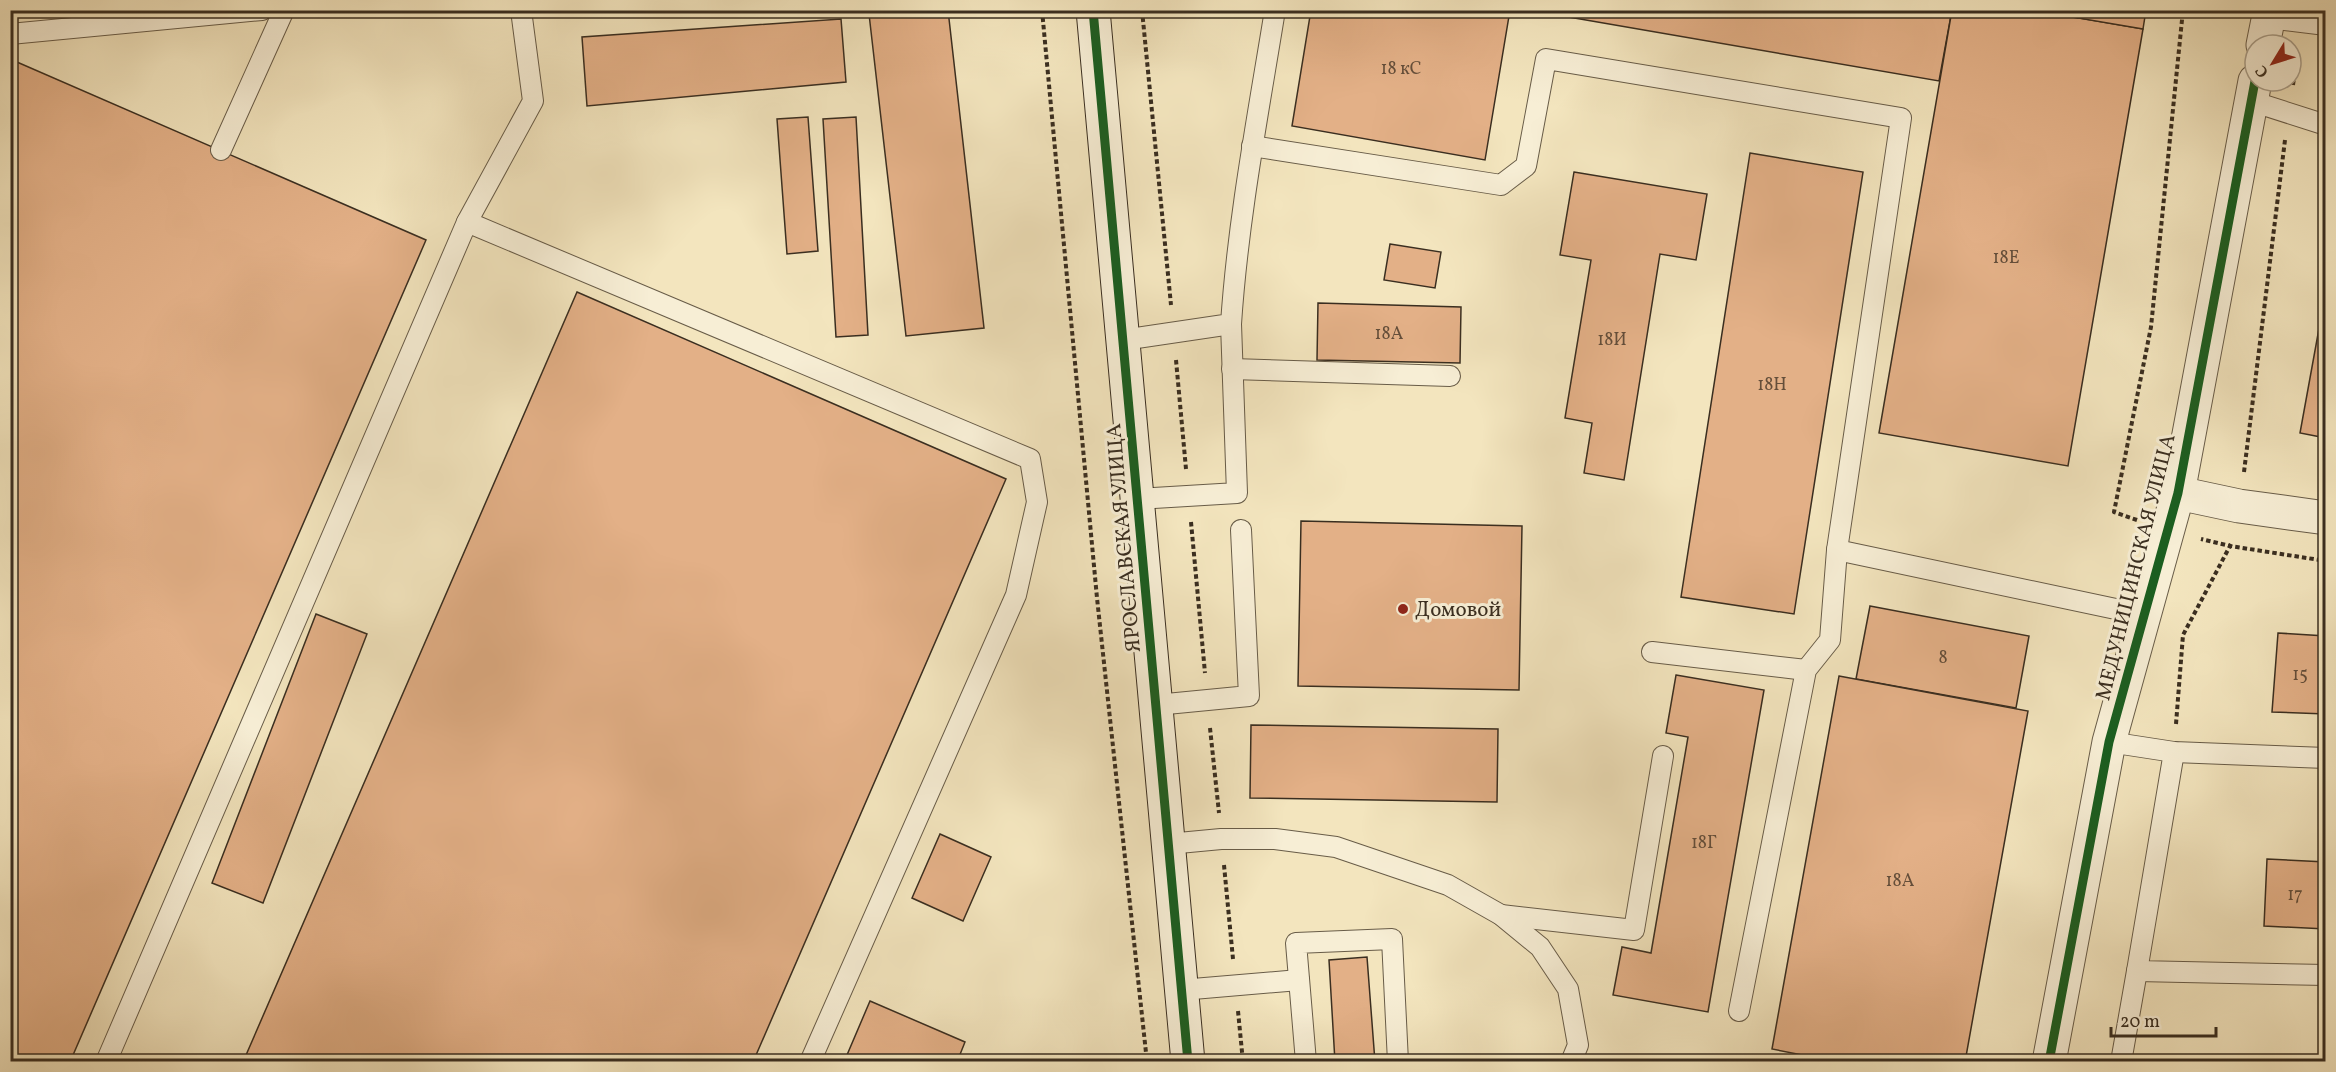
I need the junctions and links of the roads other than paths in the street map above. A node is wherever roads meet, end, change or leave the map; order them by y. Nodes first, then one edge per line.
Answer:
1 (262, 10) edge
2 (284, 10) edge
3 (521, 10) edge
4 (1093, 10) edge
5 (1275, 10) edge
6 (2267, 24) edge
7 (2325, 25) edge
8 (10, 34) edge
9 (2253, 93) edge
10 (2256, 93) edge
11 (2325, 125) edge
12 (1252, 147) junction
13 (221, 150) dead end
14 (467, 222) junction
15 (1231, 324) junction
16 (1123, 340) junction
17 (1232, 369) junction
18 (1450, 376) dead end
19 (2178, 493) junction
20 (1137, 499) junction
21 (2325, 518) edge
22 (1241, 530) dead end
23 (1837, 550) junction
24 (2144, 615) junction
25 (1652, 652) dead end
26 (1806, 670) junction
27 (1156, 705) junction
28 (2109, 742) junction
29 (2174, 752) junction
30 (1663, 756) dead end
31 (2325, 758) edge
32 (1168, 844) junction
33 (1500, 915) junction
34 (2137, 971) junction
35 (2325, 975) edge
36 (1299, 980) junction
37 (1181, 990) junction
38 (1739, 1011) dead end
39 (106, 1062) edge
40 (810, 1062) edge
41 (1188, 1062) edge
42 (1306, 1062) edge
43 (1398, 1062) edge
44 (1571, 1062) edge
45 (2049, 1062) edge
46 (2121, 1062) edge

1 - 8 lane
2 - 13 lane
3 - 14 lane
4 - 16 street, ЯРОСЛАВСКАЯ УЛИЦА
5 - 12 lane
6 - 7 lane
9 - 19 street, МЕДУНИЦИНСКАЯ УЛИЦА
10 - 11 lane
12 - 15 lane
12 - 23 lane
14 - 39 lane
14 - 40 lane
15 - 16 lane
15 - 17 lane
16 - 20 street, ЯРОСЛАВСКАЯ УЛИЦА
17 - 18 lane
17 - 20 lane
19 - 21 street
19 - 24 street, МЕДУНИЦИНСКАЯ УЛИЦА
20 - 27 street, ЯРОСЛАВСКАЯ УЛИЦА
22 - 27 lane
23 - 24 lane
23 - 26 lane
24 - 28 street, МЕДУНИЦИНСКАЯ УЛИЦА
25 - 26 lane
26 - 38 lane
27 - 32 street, ЯРОСЛАВСКАЯ УЛИЦА
28 - 29 lane
28 - 45 street, МЕДУНИЦИНСКАЯ УЛИЦА
29 - 31 lane
29 - 34 lane
30 - 33 lane
32 - 33 lane
32 - 37 street, ЯРОСЛАВСКАЯ УЛИЦА
33 - 44 lane
34 - 35 lane
34 - 46 lane
36 - 37 lane
36 - 42 lane
36 - 43 lane
37 - 41 street, ЯРОСЛАВСКАЯ УЛИЦА

